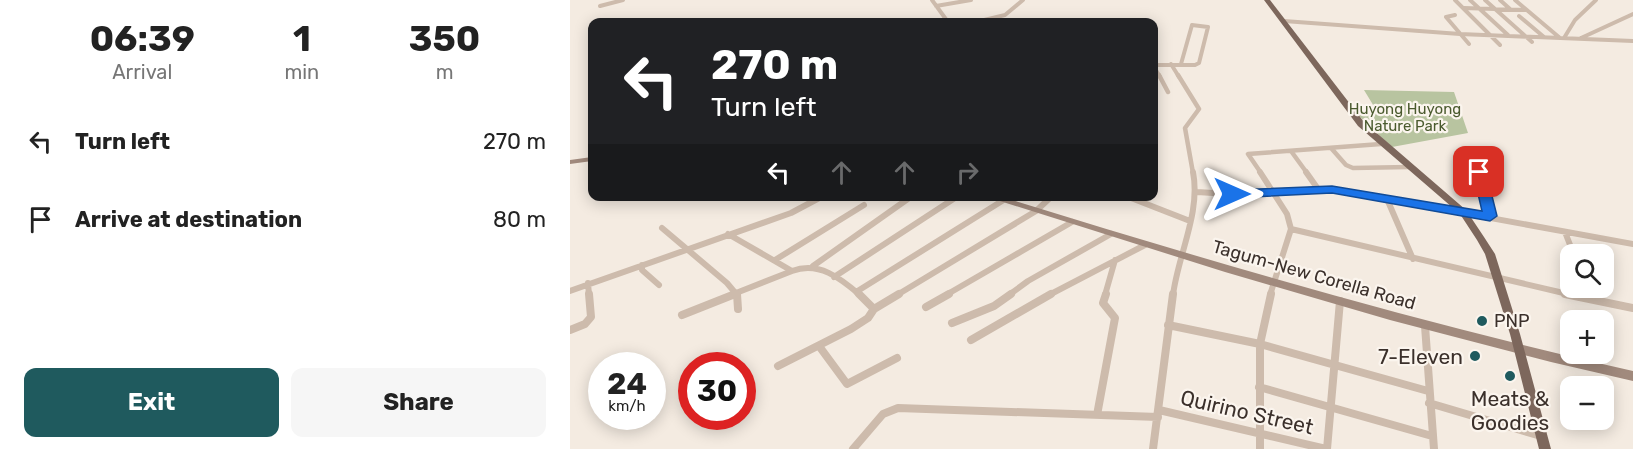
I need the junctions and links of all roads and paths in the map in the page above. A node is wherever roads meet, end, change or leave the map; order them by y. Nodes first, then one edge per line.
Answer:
1 (623, 0) edge
2 (932, 0) edge
3 (971, 0) edge
4 (1023, 0) edge
5 (1267, 0) edge
6 (1455, 0) edge
7 (1470, 0) edge
8 (1485, 0) edge
9 (1500, 0) edge
10 (1515, 0) edge
11 (1596, 0) edge
12 (600, 6) dead end
13 (936, 6) junction
14 (1463, 8) junction
15 (1478, 8) junction
16 (1495, 9) junction
17 (1510, 9) junction
18 (1526, 9) junction
19 (1633, 14) edge
20 (1455, 15) dead end
21 (1519, 16) dead end
22 (945, 18) edge
23 (993, 18) edge
24 (1284, 21) junction
25 (1460, 34) junction
26 (1491, 35) junction
27 (1508, 36) junction
28 (1527, 37) junction
29 (1545, 38) junction
30 (1562, 38) junction
31 (1578, 39) junction
32 (1633, 41) edge
33 (1532, 42) dead end
34 (1469, 44) dead end
35 (1500, 45) dead end
36 (1171, 64) junction
37 (1181, 64) junction
38 (1158, 66) edge
39 (1158, 73) edge
40 (1168, 92) dead end
41 (1381, 144) junction
42 (1331, 148) junction
43 (1291, 151) junction
44 (588, 160) edge
45 (570, 162) edge
46 (1409, 167) junction
47 (1479, 172) dead end
48 (1318, 189) junction
49 (1197, 192) junction
50 (1273, 194) junction
51 (1387, 199) junction
52 (814, 201) edge
53 (905, 201) edge
54 (950, 201) edge
55 (1002, 201) joint
56 (1047, 201) edge
57 (1139, 201) edge
58 (864, 205) dead end
59 (1036, 211) junction
60 (1463, 212) junction
61 (1490, 216) junction
62 (1190, 220) junction
63 (1072, 222) junction
64 (662, 228) dead end
65 (1291, 229) junction
66 (1565, 232) junction
67 (728, 234) junction
68 (1111, 234) junction
69 (1570, 244) edge
70 (1633, 244) edge
71 (1145, 245) junction
72 (689, 249) junction
73 (1179, 255) junction
74 (1413, 259) junction
75 (1115, 260) junction
76 (775, 261) junction
77 (642, 265) junction
78 (813, 266) junction
79 (792, 271) junction
80 (834, 277) junction
81 (1499, 280) junction
82 (1274, 282) junction
83 (588, 284) junction
84 (659, 285) dead end
85 (570, 291) edge
86 (856, 292) junction
87 (1560, 292) edge
88 (737, 294) junction
89 (1590, 298) edge
90 (1340, 302) junction
91 (926, 307) dead end
92 (1633, 308) edge
93 (738, 309) dead end
94 (874, 309) junction
95 (682, 315) dead end
96 (952, 323) dead end
97 (1168, 325) junction
98 (1425, 326) junction
99 (570, 330) edge
100 (971, 340) dead end
101 (1260, 344) junction
102 (819, 346) junction
103 (1520, 352) junction
104 (897, 358) dead end
105 (1334, 365) junction
106 (778, 366) dead end
107 (1633, 376) edge
108 (1259, 387) junction
109 (1428, 391) junction
110 (1429, 403) junction
111 (1331, 407) junction
112 (1159, 413) junction
113 (1097, 415) junction
114 (1260, 434) junction
115 (1432, 436) junction
116 (1544, 443) edge
117 (853, 449) edge
118 (1153, 449) edge
119 (1260, 449) edge
120 (1326, 449) edge
121 (1434, 449) edge

1 - 12 street
2 - 13 street
3 - 13 street
4 - 23 street
5 - 24 main road
6 - 14 street
7 - 15 street
8 - 16 street
9 - 17 street
10 - 18 street
11 - 30 street
13 - 22 street
14 - 15 street
14 - 26 street
15 - 16 street
15 - 27 street
16 - 17 street
16 - 28 street
17 - 18 street
18 - 30 street
19 - 31 street
20 - 25 street
21 - 29 street
24 - 25 street
24 - 41 main road
25 - 26 street
25 - 34 street
26 - 27 street
26 - 35 street
27 - 28 street
28 - 29 street
28 - 33 street
29 - 30 street
30 - 31 street
31 - 32 street
36 - 37 street
36 - 38 street
36 - 49 street
37 - 37 street
39 - 40 street
41 - 42 street
41 - 46 main road
42 - 43 street
42 - 46 street
43 - 48 street
43 - 50 street
44 - 45 main road
46 - 60 main road
47 - 61 street
48 - 50 street
48 - 51 street
49 - 50 street
49 - 62 street
50 - 65 street
51 - 60 street
51 - 74 street
52 - 67 street
53 - 78 street
54 - 80 street
55 - 59 main road, Tagum-New Corella Road
55 - 86 street
56 - 59 street
57 - 62 street
58 - 76 street
59 - 63 main road, Tagum-New Corella Road
59 - 94 street
60 - 61 street
60 - 81 main road
61 - 66 street
62 - 73 street
63 - 68 main road, Tagum-New Corella Road
63 - 91 street
64 - 72 street
65 - 74 street
65 - 82 street
66 - 69 street
66 - 70 street
67 - 72 street
67 - 76 street
68 - 71 main road, Tagum-New Corella Road
68 - 96 street
71 - 73 main road, Tagum-New Corella Road
71 - 75 street
72 - 77 street
72 - 88 street
73 - 82 main road, Tagum-New Corella Road
73 - 97 street
74 - 81 street
75 - 100 street
75 - 113 street
76 - 79 street
77 - 83 street
77 - 84 street
78 - 79 street
78 - 80 street
79 - 88 street
80 - 86 street
81 - 87 street
81 - 103 main road
82 - 90 main road, Tagum-New Corella Road
82 - 101 street
83 - 85 street
83 - 99 street
86 - 94 street
88 - 93 street
88 - 95 street
89 - 92 street
90 - 98 main road, Tagum-New Corella Road
90 - 105 street
94 - 102 street
97 - 101 street
97 - 112 street
98 - 103 main road, Tagum-New Corella Road
98 - 109 street
101 - 105 street
101 - 108 street
102 - 104 street
102 - 106 street
103 - 107 main road, Tagum-New Corella Road
103 - 116 main road
105 - 109 street
105 - 111 street
108 - 111 street
108 - 114 street
109 - 110 street
110 - 115 street
110 - 116 street
111 - 115 street
111 - 120 street
112 - 113 street, Quirino Street
112 - 114 street, Quirino Street
112 - 118 street
113 - 117 street, Quirino Street
114 - 119 street
114 - 120 street, Quirino Street
115 - 121 street

